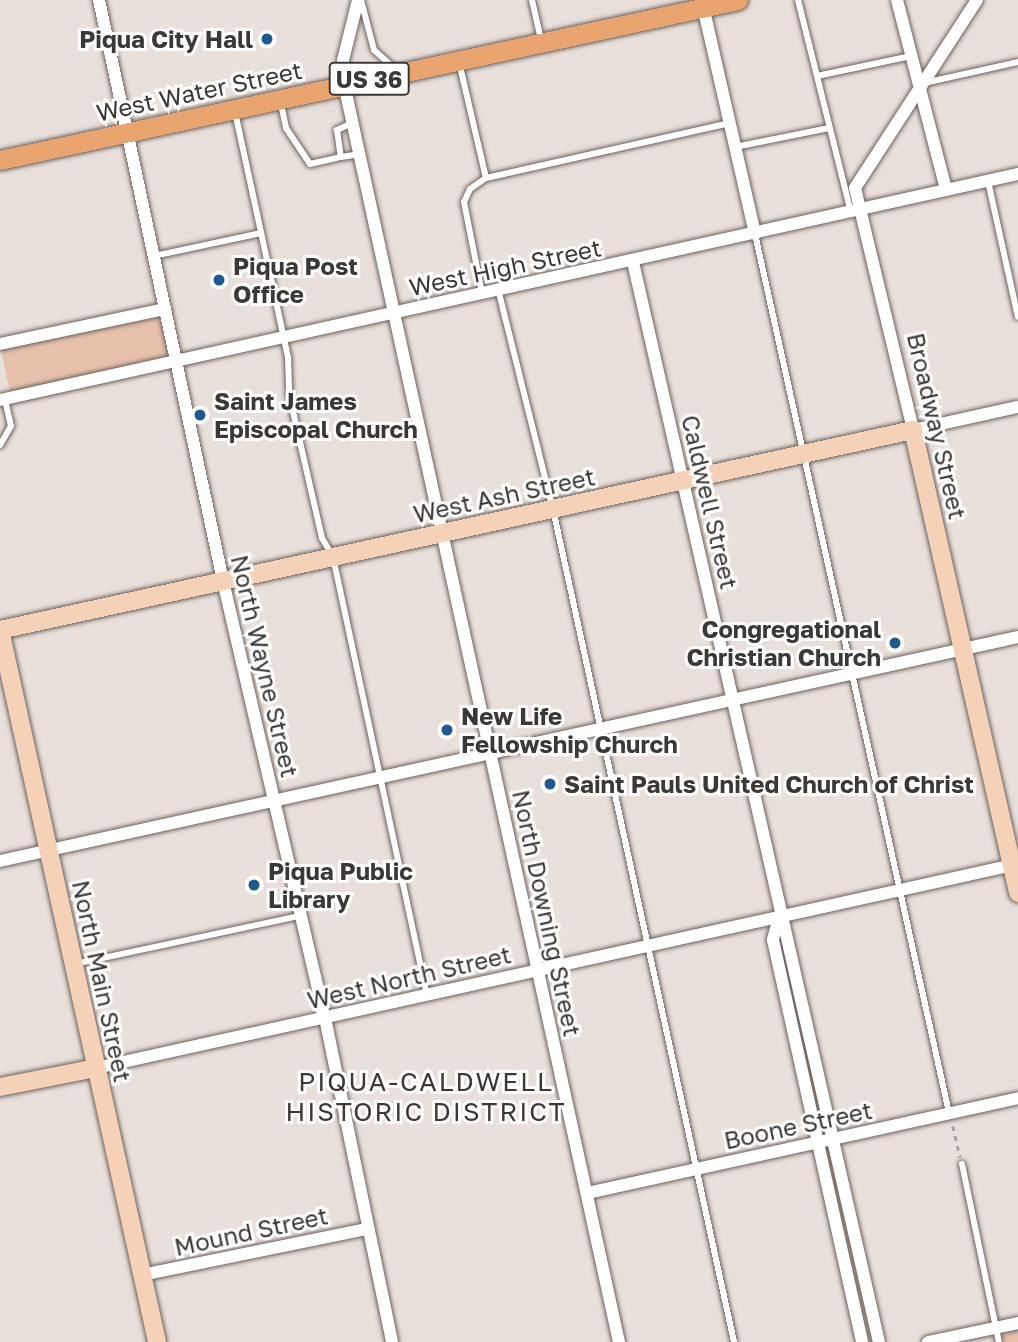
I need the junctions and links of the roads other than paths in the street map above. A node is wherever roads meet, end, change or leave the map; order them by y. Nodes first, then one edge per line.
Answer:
1 (99, 0) edge
2 (359, 0) edge
3 (532, 0) edge
4 (738, 0) edge
5 (798, 0) edge
6 (897, 0) edge
7 (976, 0) edge
8 (703, 4) edge
9 (542, 42) junction
10 (912, 56) junction
11 (458, 60) junction
12 (1018, 62) edge
13 (401, 72) junction
14 (817, 76) junction
15 (344, 84) junction
16 (920, 84) junction
17 (280, 98) junction
18 (235, 109) junction
19 (730, 122) junction
20 (352, 123) junction
21 (830, 128) junction
22 (127, 131) junction
23 (735, 147) junction
24 (359, 154) junction
25 (341, 157) junction
26 (0, 160) edge
27 (1018, 174) edge
28 (486, 178) junction
29 (988, 181) junction
30 (946, 189) junction
31 (857, 211) junction
32 (261, 233) junction
33 (755, 234) junction
34 (154, 256) junction
35 (633, 261) junction
36 (498, 289) junction
37 (482, 293) junction
38 (1015, 293) edge
39 (165, 309) junction
40 (394, 312) junction
41 (1018, 317) edge
42 (283, 335) junction
43 (0, 344) edge
44 (176, 361) junction
45 (2, 399) edge
46 (1018, 407) edge
47 (914, 430) junction
48 (0, 445) edge
49 (803, 454) junction
50 (683, 481) junction
51 (553, 509) junction
52 (442, 533) junction
53 (333, 557) junction
54 (223, 581) junction
55 (0, 630) edge
56 (1018, 637) edge
57 (963, 650) junction
58 (849, 674) junction
59 (734, 700) junction
60 (598, 730) junction
61 (491, 753) junction
62 (383, 777) junction
63 (275, 801) junction
64 (49, 850) junction
65 (0, 861) edge
66 (1015, 864) edge
67 (898, 890) junction
68 (1018, 893) edge
69 (299, 916) junction
70 (779, 917) junction
71 (646, 946) junction
72 (74, 965) junction
73 (538, 970) junction
74 (427, 995) junction
75 (325, 1017) junction
76 (96, 1068) junction
77 (0, 1087) edge
78 (1018, 1098) edge
79 (949, 1113) junction
80 (834, 1138) junction
81 (818, 1142) junction
82 (962, 1164) road end
83 (695, 1169) junction
84 (587, 1193) junction
85 (367, 1229) junction
86 (142, 1275) junction
87 (1018, 1323) edge
88 (996, 1328) junction
89 (157, 1342) edge
90 (392, 1342) edge
91 (619, 1342) edge
92 (734, 1342) edge
93 (862, 1342) edge
94 (879, 1342) edge
95 (928, 1342) edge
96 (999, 1342) edge

1 - 22 street, North Wayne Street
2 - 13 lane
2 - 15 street, North Downing Street
3 - 9 lane
4 - 8 main road, West Water Street / US 36
5 - 14 lane
6 - 10 street
7 - 16 street, Broadway Street
8 - 9 main road, West Water Street / US 36
8 - 19 street
9 - 11 main road, West Water Street / US 36
10 - 14 lane
10 - 16 street
11 - 13 main road, West Water Street / US 36
11 - 28 lane
12 - 16 lane
13 - 15 main road, West Water Street / US 36
14 - 21 lane
15 - 17 main road, West Water Street / US 36
15 - 20 street, North Downing Street
16 - 30 street
16 - 31 street, Broadway Street
17 - 18 main road, West Water Street / US 36
17 - 25 lane
18 - 22 main road, West Water Street / US 36
18 - 32 lane
19 - 23 street
19 - 28 lane
20 - 24 street, North Downing Street
20 - 25 lane
21 - 23 lane
21 - 31 lane
22 - 26 main road, West Water Street / US 36
22 - 34 street, North Wayne Street
23 - 33 street
24 - 25 lane
24 - 40 street, North Downing Street
27 - 29 street, West High Street
28 - 37 lane
29 - 30 street, West High Street
29 - 38 lane
30 - 31 street, West High Street
31 - 33 street, West High Street
31 - 47 street, Broadway Street
32 - 34 lane
32 - 42 lane
33 - 35 street, West High Street
33 - 49 lane
34 - 39 street, North Wayne Street
35 - 36 street, West High Street
35 - 50 street, Caldwell Street
36 - 37 street, West High Street
36 - 51 lane
37 - 40 street, West High Street
38 - 41 lane
39 - 43 street
39 - 44 street, North Wayne Street
40 - 42 street, West High Street
40 - 52 street, North Downing Street
42 - 44 street, West High Street
42 - 53 lane
44 - 45 street, West High Street
44 - 54 street, North Wayne Street
45 - 48 lane
46 - 47 street, West Ash Street
47 - 49 street, West Ash Street
47 - 57 street, Broadway Street
49 - 50 street, West Ash Street
49 - 58 lane
50 - 51 street, West Ash Street
50 - 59 street, Caldwell Street
51 - 52 street, West Ash Street
51 - 60 lane
52 - 53 street, West Ash Street
52 - 61 street, North Downing Street
53 - 54 street, West Ash Street
53 - 62 lane
54 - 55 street, West Ash Street
54 - 63 street, North Wayne Street
55 - 64 street, North Main Street
56 - 57 street
57 - 58 street
57 - 66 street, Broadway Street
58 - 59 street
58 - 67 lane
59 - 60 street
59 - 70 street, Caldwell Street
60 - 61 street
60 - 71 lane
61 - 62 street
61 - 73 street, North Downing Street
62 - 63 street
62 - 74 lane
63 - 64 street
63 - 69 street, North Wayne Street
64 - 65 street
64 - 72 street, North Main Street
66 - 67 street, West North Street
66 - 68 street, Broadway Street
67 - 70 street, West North Street
67 - 79 lane
69 - 72 lane
69 - 75 street, North Wayne Street
70 - 71 street, West North Street
70 - 80 street, Caldwell Street
70 - 81 street, Caldwell Street
71 - 73 street, West North Street
71 - 83 lane
72 - 76 street, North Main Street
73 - 74 street, West North Street
73 - 84 street, North Downing Street
74 - 75 street, West North Street
75 - 76 street, West North Street
75 - 85 street, North Wayne Street
76 - 77 street
76 - 86 street, North Main Street
78 - 79 street, Boone Street
79 - 80 street, Boone Street
80 - 81 street, Boone Street
80 - 94 street, Caldwell Street
81 - 83 street, Boone Street
81 - 93 street, Caldwell Street
82 - 88 lane
83 - 84 street, Boone Street
83 - 92 lane
84 - 91 street, North Downing Street
85 - 86 street, Mound Street
85 - 90 street, North Wayne Street
86 - 89 street, North Main Street
87 - 88 street
88 - 95 street
88 - 96 lane

